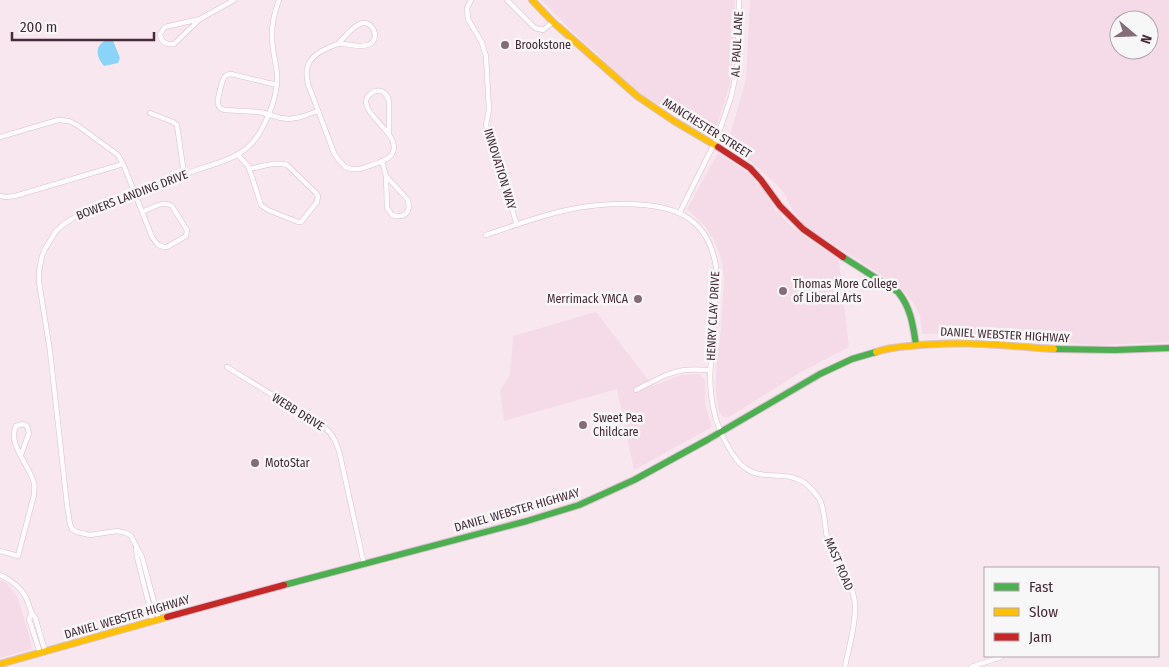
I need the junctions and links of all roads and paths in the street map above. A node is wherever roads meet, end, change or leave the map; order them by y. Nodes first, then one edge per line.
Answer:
1 (234, 0) edge
2 (279, 0) edge
3 (471, 0) edge
4 (508, 0) edge
5 (532, 0) edge
6 (739, 0) edge
7 (200, 19) junction
8 (553, 22) junction
9 (338, 44) junction
10 (277, 85) junction
11 (318, 110) junction
12 (150, 113) dead end
13 (268, 114) junction
14 (389, 134) junction
15 (0, 137) edge
16 (714, 144) junction
17 (238, 155) junction
18 (382, 161) junction
19 (123, 164) junction
20 (249, 169) junction
21 (184, 174) junction
22 (386, 176) junction
23 (134, 193) junction
24 (0, 196) edge
25 (142, 212) junction
26 (680, 212) junction
27 (517, 225) junction
28 (486, 235) dead end
29 (916, 345) junction
30 (1169, 348) edge
31 (226, 367) dead end
32 (710, 370) junction
33 (636, 390) dead end
34 (721, 431) junction
35 (21, 455) junction
36 (0, 551) edge
37 (364, 564) junction
38 (0, 576) edge
39 (156, 620) junction
40 (43, 652) junction
41 (1001, 657) dead end
42 (0, 664) edge
43 (845, 667) edge
44 (970, 667) edge

1 - 7 street
2 - 10 street, BOWERS LANDING DRIVE
3 - 27 street, INNOVATION WAY
4 - 8 street
5 - 8 main road, MANCHESTER STREET
6 - 16 street, AL PAUL LANE
7 - 7 street
8 - 16 main road, MANCHESTER STREET
9 - 9 street
9 - 11 street
10 - 13 street, BOWERS LANDING DRIVE
10 - 13 street
11 - 13 street
11 - 18 street
12 - 21 street
13 - 17 street, BOWERS LANDING DRIVE
14 - 14 street
14 - 18 street
15 - 19 street
16 - 26 street
16 - 29 main road, MANCHESTER STREET
17 - 20 street
17 - 21 street, BOWERS LANDING DRIVE
18 - 22 street
19 - 23 street
19 - 24 street
20 - 20 street
21 - 23 street, BOWERS LANDING DRIVE
22 - 22 street
23 - 25 street
23 - 39 street, BOWERS LANDING DRIVE
25 - 25 street
26 - 27 street, HENRY CLAY DRIVE
26 - 32 street, HENRY CLAY DRIVE
27 - 28 street, HENRY CLAY DRIVE
29 - 30 main road, DANIEL WEBSTER HIGHWAY
29 - 34 main road, DANIEL WEBSTER HIGHWAY
31 - 37 street, WEBB DRIVE
32 - 33 street
32 - 34 street, HENRY CLAY DRIVE
34 - 37 main road, DANIEL WEBSTER HIGHWAY
34 - 43 street, MAST ROAD
35 - 35 street
35 - 36 street
37 - 39 main road, DANIEL WEBSTER HIGHWAY
38 - 40 street
39 - 40 main road, DANIEL WEBSTER HIGHWAY
40 - 42 main road, DANIEL WEBSTER HIGHWAY
41 - 44 street

